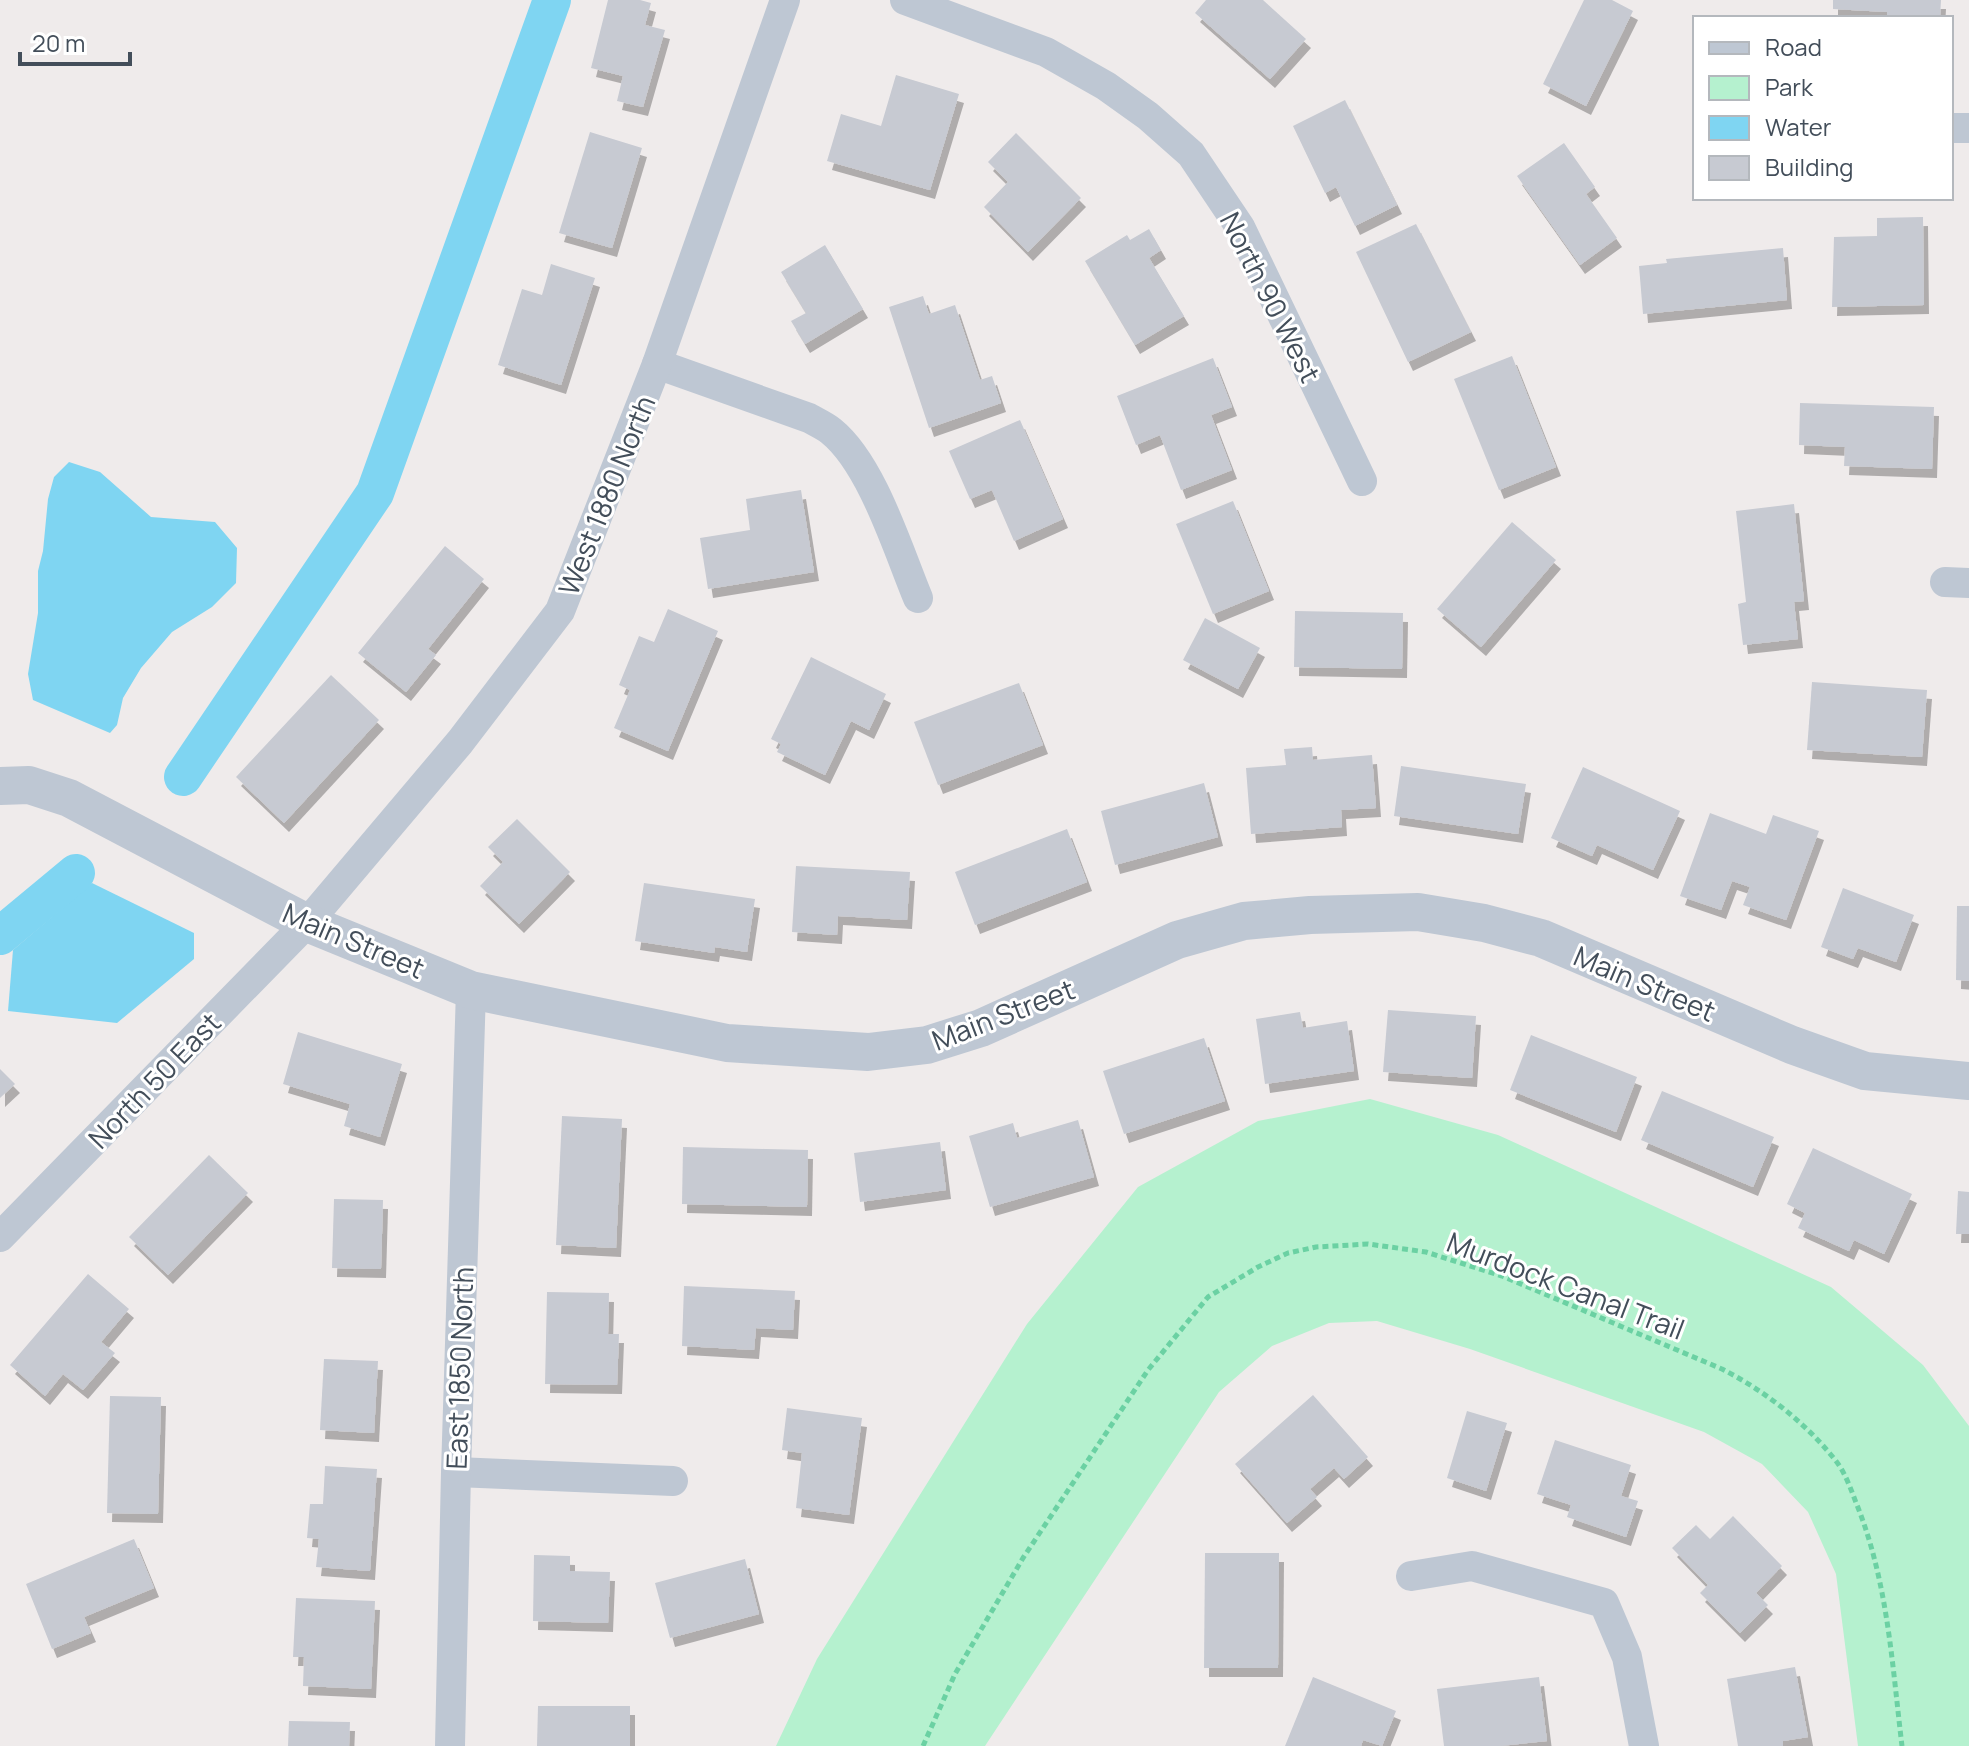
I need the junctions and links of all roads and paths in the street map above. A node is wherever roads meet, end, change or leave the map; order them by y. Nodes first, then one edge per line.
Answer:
1 (785, 0) edge
2 (905, 0) edge
3 (657, 364) junction
4 (1362, 481) dead end
5 (918, 598) dead end
6 (0, 786) edge
7 (307, 923) junction
8 (471, 990) junction
9 (1969, 1081) edge
10 (0, 1237) edge
11 (456, 1472) junction
12 (673, 1481) dead end
13 (1411, 1576) dead end
14 (450, 1746) edge
15 (923, 1746) edge
16 (1644, 1746) edge
17 (1902, 1746) edge

1 - 3 street, West 1880 North
2 - 4 street, North 90 West
3 - 5 street
3 - 7 street, West 1880 North
6 - 7 street, Main Street
7 - 8 street, Main Street
7 - 10 street, North 50 East
8 - 9 street, Main Street
8 - 11 street, East 1850 North
11 - 12 street
11 - 14 street, East 1850 North
13 - 16 street
15 - 17 path, Murdock Canal Trail

